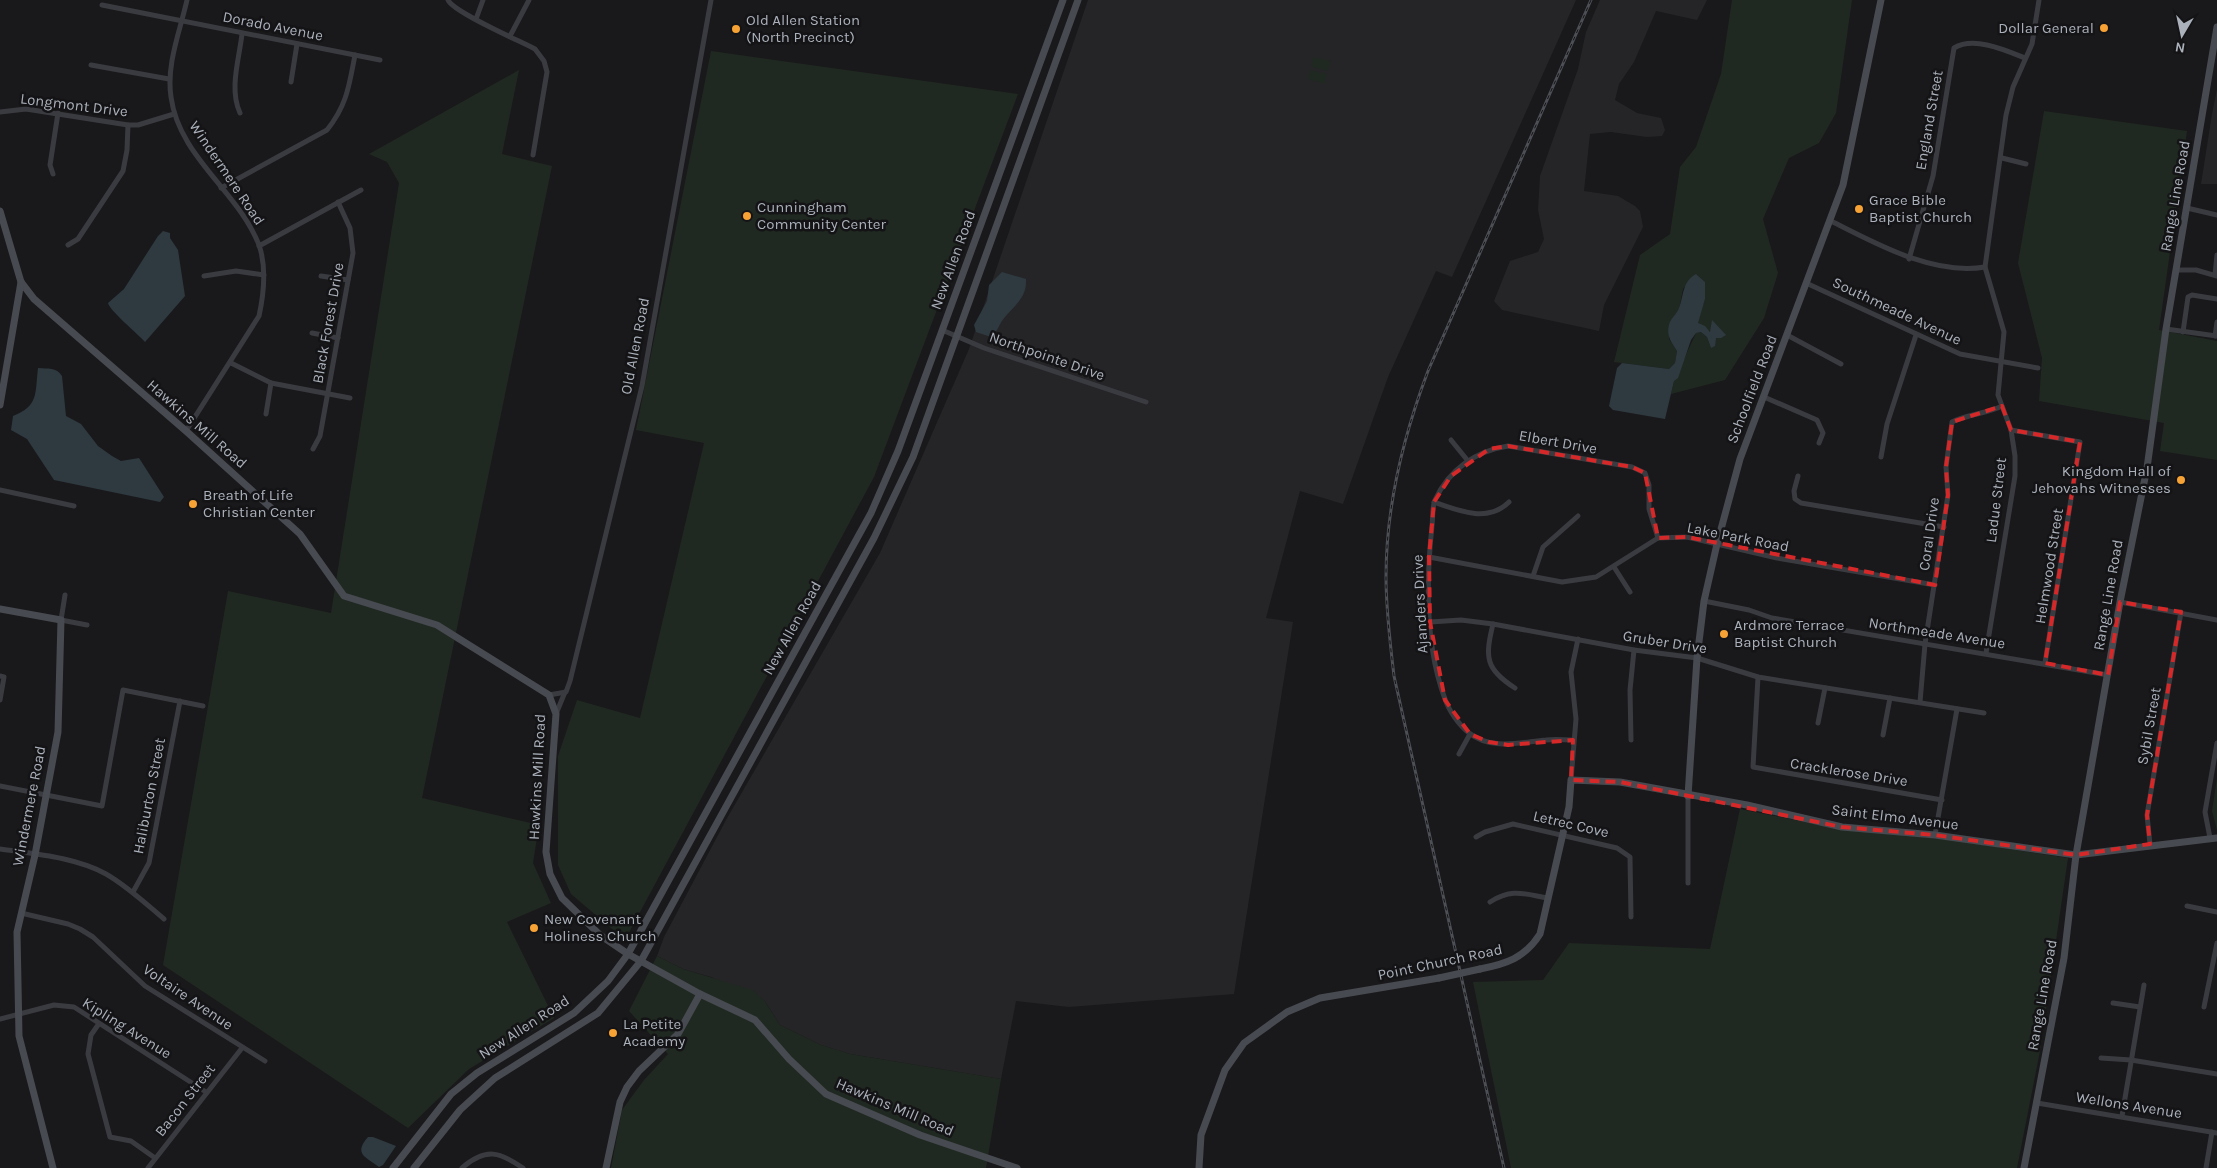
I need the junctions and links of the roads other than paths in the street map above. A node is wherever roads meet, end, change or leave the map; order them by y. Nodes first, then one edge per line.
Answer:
1 (187, 0) edge
2 (448, 0) edge
3 (483, 0) edge
4 (529, 0) edge
5 (711, 0) edge
6 (1063, 0) edge
7 (1078, 0) edge
8 (1881, 0) edge
9 (2039, 0) edge
10 (102, 5) dead end
11 (476, 19) junction
12 (182, 21) junction
13 (2217, 27) edge
14 (242, 34) junction
15 (510, 36) junction
16 (297, 44) junction
17 (355, 55) junction
18 (2025, 58) junction
19 (380, 60) dead end
20 (91, 65) dead end
21 (169, 79) junction
22 (290, 82) dead end
23 (0, 112) edge
24 (240, 113) dead end
25 (58, 114) junction
26 (174, 114) junction
27 (128, 125) junction
28 (533, 155) dead end
29 (2002, 158) junction
30 (2026, 164) dead end
31 (52, 174) dead end
32 (222, 188) junction
33 (361, 190) dead end
34 (338, 202) junction
35 (2187, 208) junction
36 (0, 211) edge
37 (2217, 215) edge
38 (1830, 221) junction
39 (68, 245) dead end
40 (259, 246) junction
41 (2217, 255) edge
42 (1909, 259) junction
43 (1985, 267) junction
44 (2176, 270) junction
45 (264, 275) junction
46 (2216, 275) edge
47 (204, 276) dead end
48 (322, 276) dead end
49 (348, 280) junction
50 (21, 282) junction
51 (1806, 283) junction
52 (2217, 299) edge
53 (2217, 322) edge
54 (942, 330) junction
55 (2166, 330) junction
56 (2183, 332) junction
57 (312, 333) dead end
58 (1787, 335) junction
59 (1916, 335) junction
60 (2216, 336) edge
61 (957, 337) junction
62 (338, 338) junction
63 (2001, 361) junction
64 (230, 363) junction
65 (1841, 364) dead end
66 (2038, 368) dead end
67 (271, 383) junction
68 (328, 394) junction
69 (1764, 397) junction
70 (350, 398) dead end
71 (1146, 402) dead end
72 (0, 405) edge
73 (2002, 406) junction
74 (266, 414) dead end
75 (2011, 430) junction
76 (186, 431) junction
77 (1451, 440) dead end
78 (1819, 443) dead end
79 (313, 449) dead end
80 (1881, 456) dead end
81 (1468, 460) junction
82 (1798, 476) dead end
83 (0, 490) edge
84 (1434, 502) junction
85 (1509, 502) dead end
86 (74, 506) dead end
87 (1578, 516) dead end
88 (1944, 527) junction
89 (1658, 538) junction
90 (1717, 544) junction
91 (1429, 557) junction
92 (1614, 567) junction
93 (1533, 576) junction
94 (1934, 585) junction
95 (1630, 592) dead end
96 (65, 595) dead end
97 (1704, 602) junction
98 (2120, 602) junction
99 (0, 609) edge
100 (2181, 612) junction
101 (61, 620) junction
102 (2217, 620) edge
103 (1430, 622) junction
104 (1493, 624) junction
105 (87, 625) dead end
106 (1578, 639) junction
107 (1925, 644) junction
108 (1634, 650) junction
109 (1986, 653) junction
110 (1697, 658) junction
111 (2045, 663) junction
112 (2108, 675) junction
113 (0, 676) edge
114 (1758, 677) junction
115 (1515, 688) dead end
116 (1824, 688) junction
117 (566, 692) junction
118 (549, 695) junction
119 (1890, 698) junction
120 (0, 700) edge
121 (180, 701) junction
122 (1920, 702) junction
123 (203, 706) dead end
124 (1957, 709) junction
125 (1984, 713) dead end
126 (556, 714) junction
127 (1818, 723) dead end
128 (1470, 734) junction
129 (1884, 735) dead end
130 (1573, 740) junction
131 (1631, 740) dead end
132 (2217, 744) edge
133 (742, 748) junction
134 (1458, 754) dead end
135 (744, 774) junction
136 (1571, 780) junction
137 (0, 786) edge
138 (45, 795) junction
139 (1688, 796) junction
140 (1942, 800) junction
141 (1562, 834) junction
142 (1936, 835) junction
143 (1476, 837) dead end
144 (2213, 838) edge
145 (2150, 844) junction
146 (0, 848) edge
147 (35, 854) junction
148 (2076, 855) junction
149 (1688, 883) dead end
150 (133, 892) junction
151 (1548, 898) junction
152 (1490, 902) dead end
153 (2188, 906) dead end
154 (2217, 912) edge
155 (21, 913) junction
156 (1631, 917) dead end
157 (164, 919) dead end
158 (2217, 943) edge
159 (628, 954) junction
160 (641, 961) junction
161 (2144, 985) dead end
162 (700, 994) junction
163 (2113, 1003) dead end
164 (2140, 1007) junction
165 (2204, 1007) dead end
166 (18, 1014) junction
167 (0, 1019) edge
168 (98, 1025) junction
169 (242, 1048) junction
170 (2101, 1058) dead end
171 (2131, 1060) junction
172 (265, 1061) dead end
173 (2217, 1074) edge
174 (206, 1092) junction
175 (2036, 1103) junction
176 (2122, 1116) junction
177 (2214, 1132) edge
178 (155, 1158) junction
179 (53, 1168) edge
180 (148, 1168) edge
181 (393, 1168) edge
182 (414, 1168) edge
183 (462, 1168) edge
184 (523, 1168) edge
185 (606, 1168) edge
186 (1017, 1168) edge
187 (1199, 1168) edge
188 (2024, 1168) edge
189 (2206, 1168) edge

1 - 12 street, Windermere Road
2 - 11 street
3 - 11 street
4 - 15 street
5 - 117 street, Old Allen Road
6 - 54 street, New Allen Road
7 - 61 street, New Allen Road
8 - 38 street, Schoolfield Road
9 - 18 street, Ladue Street
10 - 12 street, Dorado Avenue
11 - 15 street
12 - 14 street, Dorado Avenue
12 - 21 street, Windermere Road
13 - 35 street, Range Line Road
14 - 16 street, Dorado Avenue
14 - 24 street
15 - 28 street
16 - 17 street, Dorado Avenue
16 - 22 street
17 - 19 street, Dorado Avenue
17 - 32 street
18 - 29 street, Ladue Street
18 - 42 street, England Street
20 - 21 street
21 - 26 street, Windermere Road
23 - 25 street, Longmont Drive
25 - 27 street, Longmont Drive
25 - 31 street
26 - 27 street, Longmont Drive
26 - 32 street, Windermere Road
27 - 39 street
29 - 30 street
29 - 43 street, Ladue Street
32 - 40 street, Windermere Road
33 - 34 street
34 - 40 street
34 - 49 street, Black Forest Drive
35 - 37 street
35 - 44 street, Range Line Road
36 - 50 street, Hawkins Mill Road
38 - 42 street
38 - 51 street, Schoolfield Road
40 - 45 street, Windermere Road
41 - 46 street
42 - 43 street
43 - 63 street, Ladue Street
44 - 46 street
44 - 55 street, Range Line Road
45 - 47 street
45 - 64 street, Windermere Road
48 - 49 street
49 - 62 street, Black Forest Drive
50 - 72 street
50 - 76 street, Hawkins Mill Road
51 - 58 street, Schoolfield Road
51 - 59 street, Southmeade Avenue
52 - 56 street
53 - 60 street
54 - 61 street, Northpointe Drive
54 - 133 street, New Allen Road
55 - 56 street
55 - 98 street, Range Line Road
56 - 60 street
57 - 62 street
58 - 65 street
58 - 69 street, Schoolfield Road
59 - 63 street, Southmeade Avenue
59 - 80 street
61 - 71 street, Northpointe Drive
61 - 135 street, New Allen Road
62 - 68 street, Black Forest Drive
63 - 66 street, Southmeade Avenue
63 - 73 street, Ladue Street
64 - 67 street
64 - 76 street, Windermere Road
67 - 68 street
67 - 74 street
68 - 70 street
68 - 79 street, Black Forest Drive
69 - 78 street
69 - 90 street, Schoolfield Road
73 - 75 street, Ladue Street
73 - 88 street, Coral Drive
75 - 109 street, Ladue Street
75 - 111 street, Helmwood Street
76 - 118 street, Hawkins Mill Road
77 - 81 street
81 - 84 street, Ajanders Drive
81 - 89 street, Elbert Drive
82 - 88 street
83 - 86 street
84 - 85 street
84 - 91 street, Ajanders Drive
87 - 93 street
88 - 94 street, Coral Drive
89 - 90 street, Lake Park Road
89 - 92 street
90 - 94 street, Lake Park Road
90 - 97 street, Schoolfield Road
91 - 93 street
91 - 103 street, Ajanders Drive
92 - 93 street
92 - 95 street
94 - 107 street, Coral Drive
96 - 101 street, Windermere Road
97 - 107 street, Northmeade Avenue
97 - 110 street, Schoolfield Road
98 - 100 street
98 - 112 street, Range Line Road
99 - 101 street
100 - 102 street
100 - 145 street, Sybil Street
101 - 105 street
101 - 138 street, Windermere Road
103 - 104 street, Gruber Drive
103 - 128 street, Ajanders Drive
104 - 106 street, Gruber Drive
104 - 115 street
106 - 108 street, Gruber Drive
106 - 130 street, Point Church Road
107 - 109 street, Northmeade Avenue
107 - 122 street, Coral Drive
108 - 110 street, Gruber Drive
108 - 131 street
109 - 111 street, Northmeade Avenue
110 - 114 street, Gruber Drive
110 - 139 street, Schoolfield Road
111 - 112 street, Northmeade Avenue
112 - 148 street, Range Line Road
113 - 120 street
114 - 116 street, Gruber Drive
114 - 140 street, Cracklerose Drive
116 - 119 street, Gruber Drive
116 - 127 street
117 - 118 street
117 - 126 street, Old Allen Road
118 - 126 street, Hawkins Mill Road
119 - 122 street, Gruber Drive
119 - 129 street
121 - 123 street
121 - 138 street
121 - 150 street, Haliburton Street
122 - 124 street, Gruber Drive
124 - 125 street, Gruber Drive
124 - 140 street
126 - 159 street, Hawkins Mill Road
128 - 130 street, Ajanders Drive
128 - 134 street
130 - 136 street, Point Church Road
132 - 144 street
133 - 135 street
133 - 159 street, New Allen Road
135 - 160 street, New Allen Road
136 - 139 street, Saint Elmo Avenue
136 - 141 street, Point Church Road
137 - 138 street
138 - 147 street, Windermere Road
139 - 142 street, Saint Elmo Avenue
139 - 149 street
140 - 142 street
141 - 143 street, Letrec Cove
141 - 151 street, Point Church Road
141 - 156 street, Letrec Cove
142 - 148 street, Saint Elmo Avenue
144 - 145 street, Saint Elmo Avenue
145 - 148 street, Saint Elmo Avenue
146 - 147 street
147 - 150 street
147 - 155 street, Windermere Road
148 - 175 street, Range Line Road
150 - 157 street
151 - 152 street
151 - 187 street, Point Church Road, bridge
153 - 154 street
155 - 166 street, Windermere Road
155 - 169 street, Voltaire Avenue
158 - 165 street
159 - 160 street, Hawkins Mill Road
159 - 181 street, New Allen Road
160 - 162 street, Hawkins Mill Road
160 - 182 street, New Allen Road
161 - 164 street
162 - 185 street
162 - 186 street, Hawkins Mill Road
163 - 164 street
164 - 171 street
166 - 167 street, Kipling Avenue
166 - 168 street, Kipling Avenue
166 - 179 street, Windermere Road
168 - 174 street, Kipling Avenue
168 - 178 street
169 - 172 street, Voltaire Avenue
169 - 174 street, Bacon Street
170 - 171 street
171 - 173 street
171 - 176 street
174 - 178 street, Bacon Street
175 - 176 street, Wellons Avenue
175 - 188 street, Range Line Road
176 - 177 street, Wellons Avenue
177 - 189 street
178 - 180 street, Bacon Street
183 - 184 street

